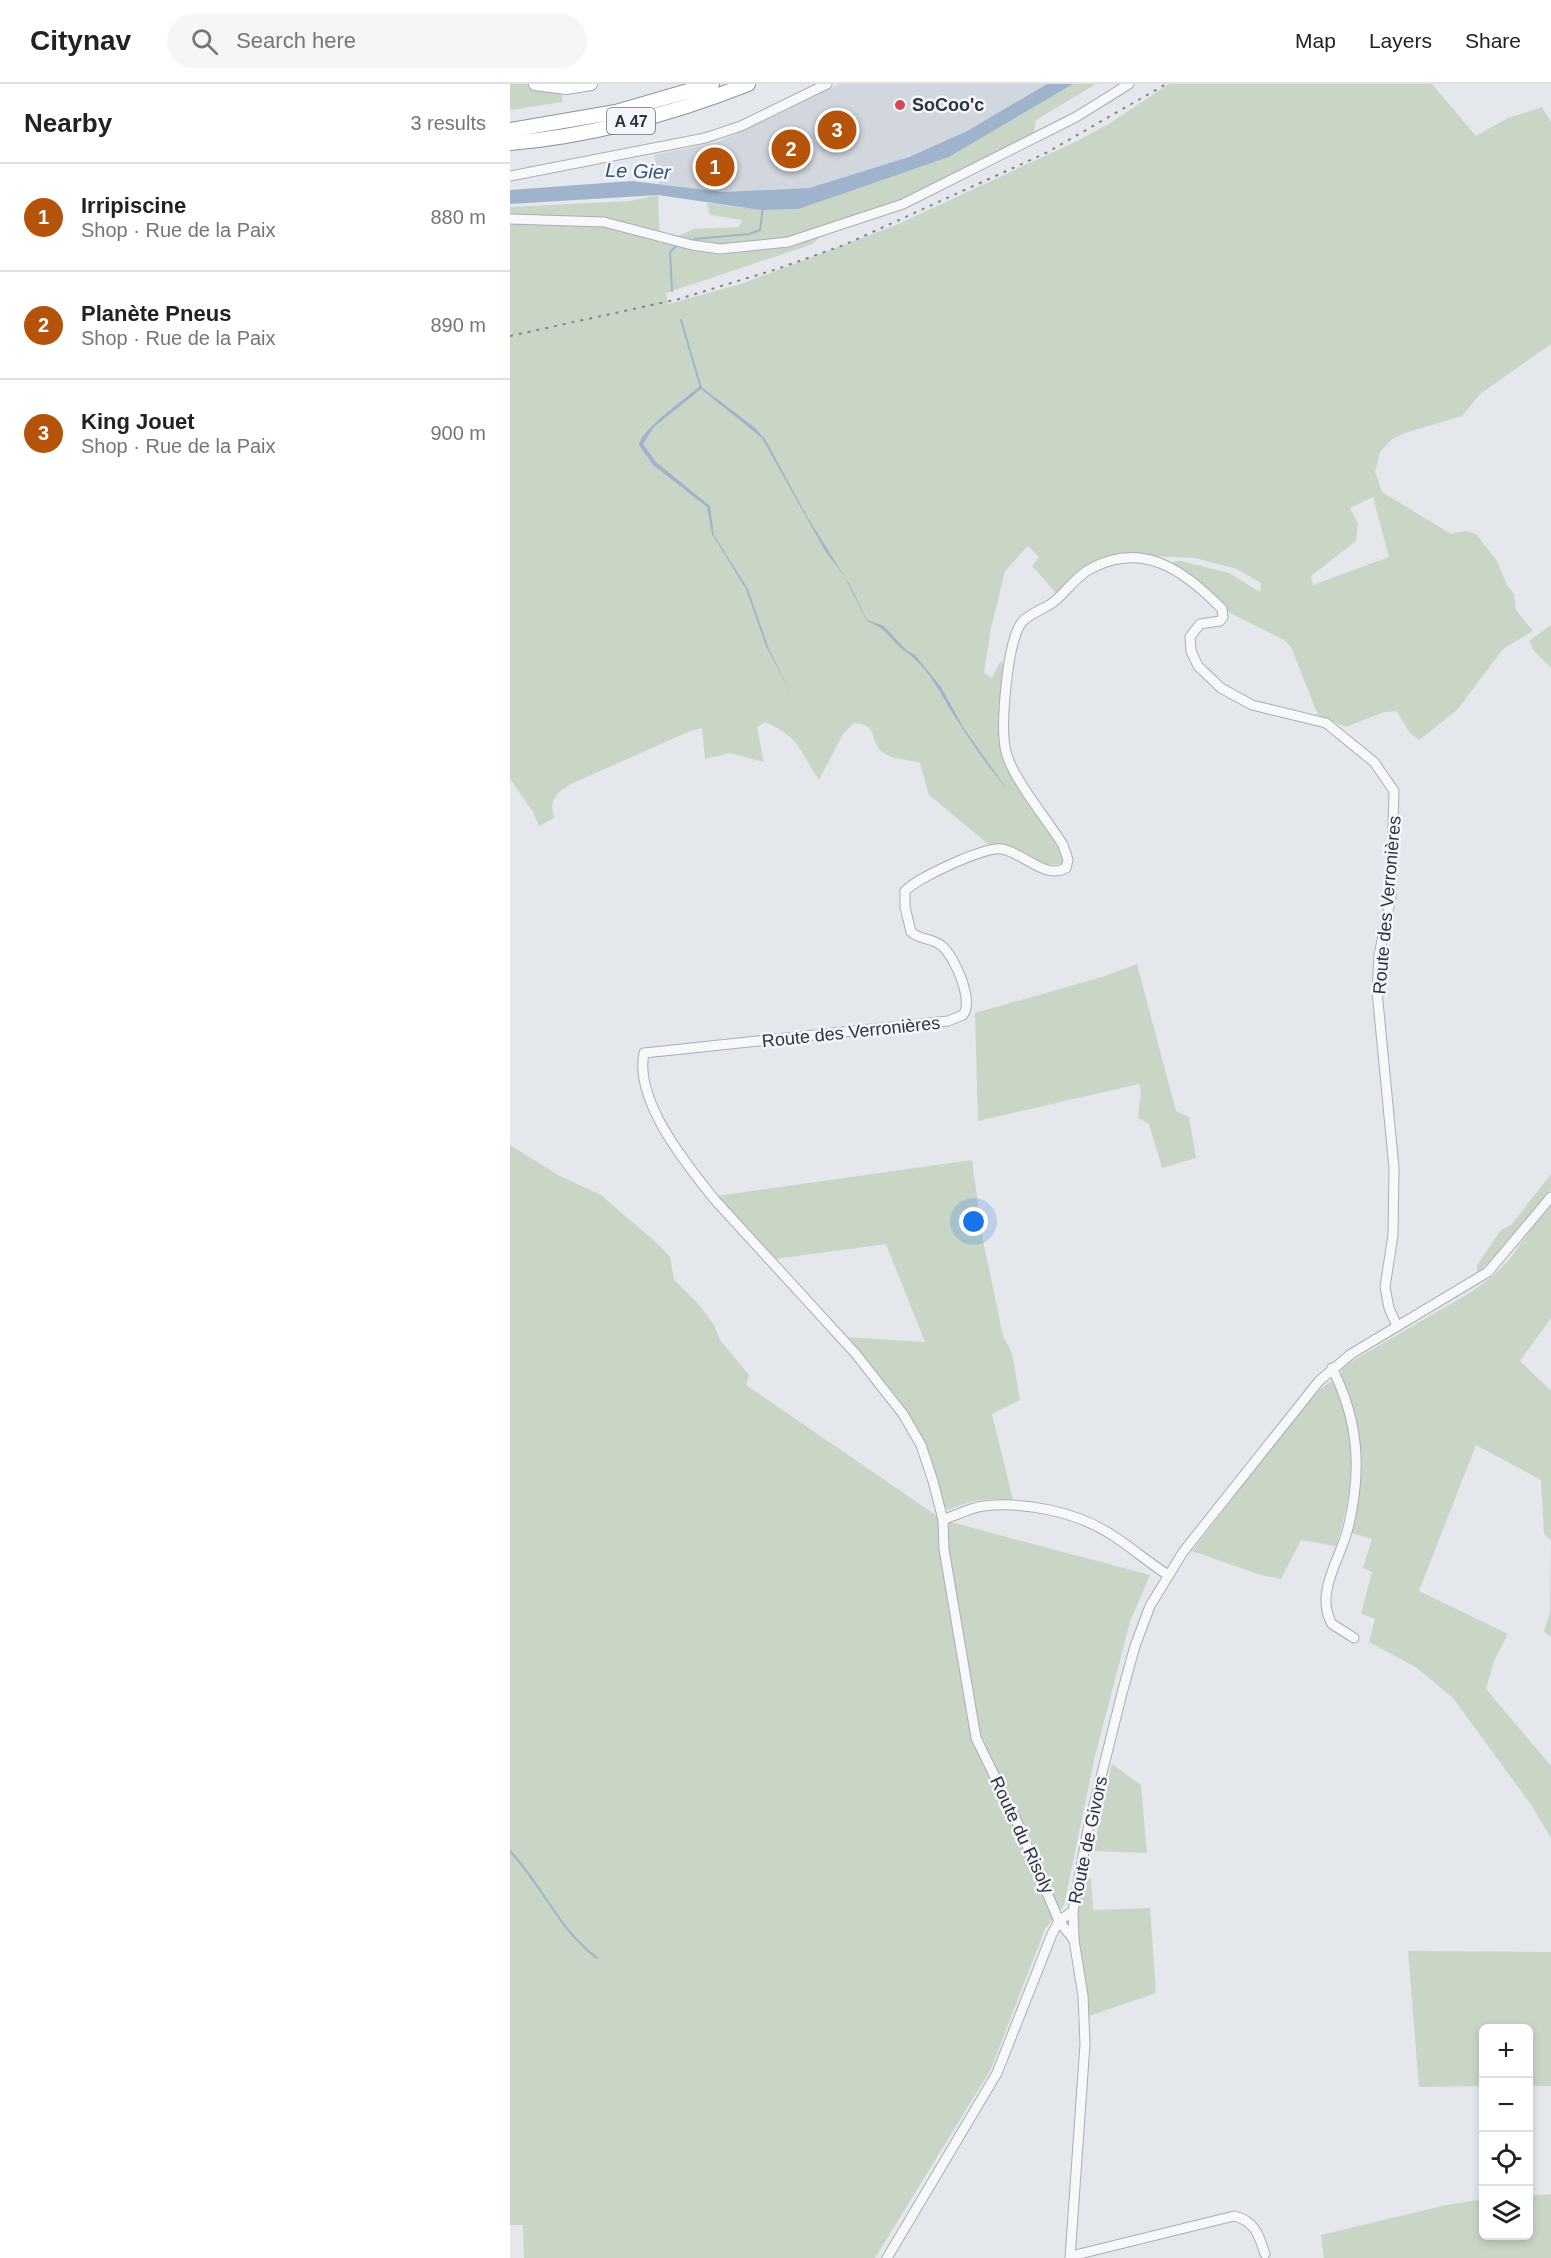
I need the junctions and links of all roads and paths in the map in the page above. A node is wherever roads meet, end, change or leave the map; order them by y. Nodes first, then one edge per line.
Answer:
1 (535, 84) edge
2 (591, 84) edge
3 (712, 84) edge
4 (748, 84) edge
5 (827, 84) edge
6 (1129, 84) edge
7 (510, 130) edge
8 (510, 143) edge
9 (510, 176) edge
10 (510, 219) edge
11 (1551, 1197) edge
12 (1397, 1326) junction
13 (1332, 1368) junction
14 (943, 1520) junction
15 (1168, 1575) junction
16 (1354, 1638) dead end
17 (1072, 1911) junction
18 (1059, 1920) junction
19 (1074, 1940) junction
20 (1265, 2254) dead end
21 (1071, 2257) edge
22 (887, 2258) edge

1 - 2 main road
3 - 7 highway, A 47
4 - 8 highway, A 47
5 - 9 street
6 - 10 street
11 - 12 street, Route de Givors
12 - 13 street, Route de Givors
12 - 14 street, Route des Verronières
13 - 15 street, Route de Givors
13 - 16 street
14 - 15 street
14 - 18 street, Route du Risoly
15 - 17 street, Route de Givors
17 - 18 street
17 - 19 street, Route de Givors
18 - 19 street, Route du Risoly
18 - 22 street
19 - 21 street, Route de Givors
20 - 21 street

